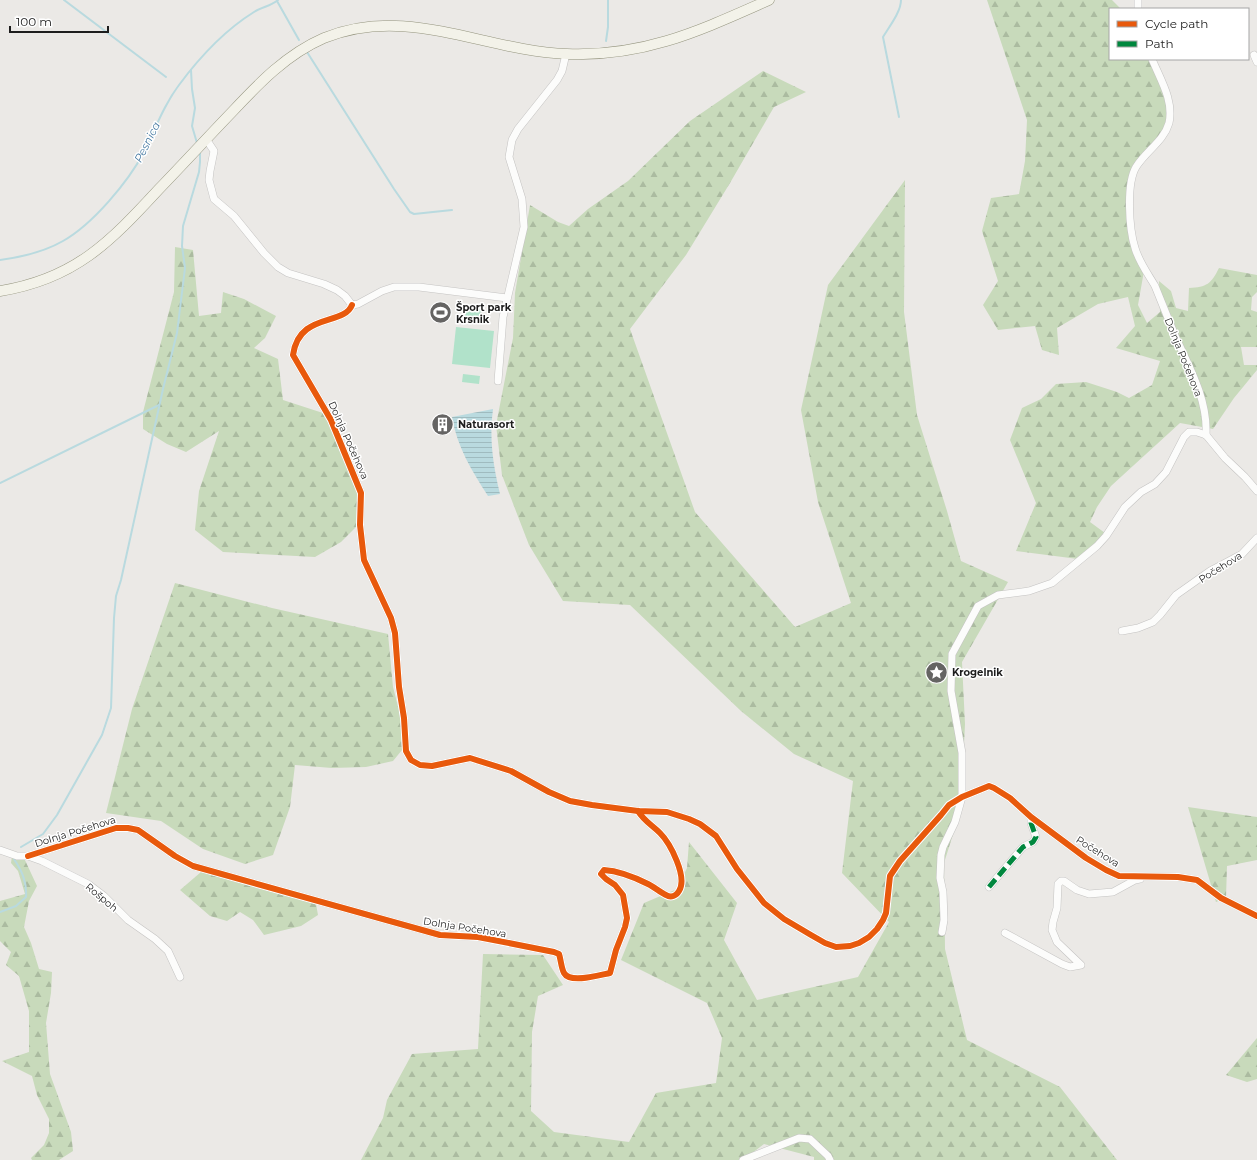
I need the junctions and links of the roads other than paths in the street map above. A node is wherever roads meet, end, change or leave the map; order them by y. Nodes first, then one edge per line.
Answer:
1 (770, 0) edge
2 (566, 54) junction
3 (1152, 60) edge
4 (200, 145) junction
5 (0, 291) edge
6 (507, 298) junction
7 (352, 305) junction
8 (498, 381) dead end
9 (1206, 435) junction
10 (1257, 491) edge
11 (1257, 538) edge
12 (1122, 631) dead end
13 (962, 797) junction
14 (638, 811) junction
15 (1031, 817) junction
16 (0, 850) edge
17 (28, 856) junction
18 (1149, 876) junction
19 (989, 887) dead end
20 (1257, 916) edge
21 (942, 932) dead end
22 (1005, 934) dead end
23 (180, 977) dead end
24 (743, 1160) edge
25 (830, 1160) edge

1 - 2 main road
2 - 4 main road
2 - 6 street
3 - 9 street, Dolnja Počehova
4 - 5 main road
4 - 7 street
6 - 7 street, Dolnja Počehova
6 - 8 street
7 - 14 street, Dolnja Počehova
9 - 10 street
9 - 13 street
11 - 12 street, Počehova
13 - 14 street, Dolnja Počehova
13 - 15 street, Počehova
13 - 21 street
14 - 17 street, Dolnja Počehova
15 - 18 street, Počehova
15 - 19 street
16 - 17 street, Rošpoh
17 - 23 street, Rošpoh
18 - 20 street, Počehova
18 - 22 street, Počehova
24 - 25 street

